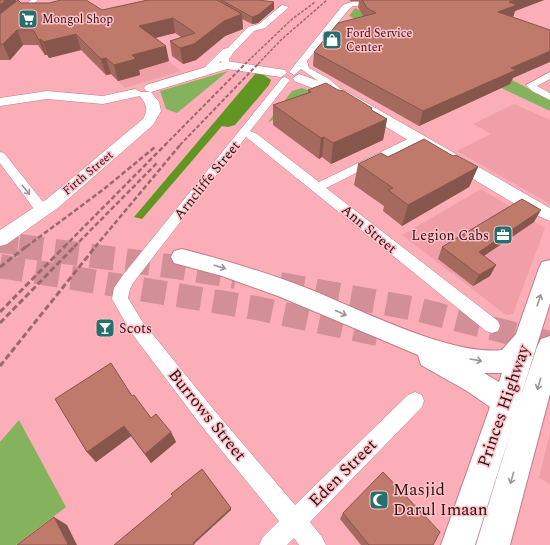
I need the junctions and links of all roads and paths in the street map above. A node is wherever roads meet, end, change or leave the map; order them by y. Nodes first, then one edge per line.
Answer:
1 (35, 0) edge
2 (390, 3) edge
3 (285, 7) dead end
4 (242, 23) edge
5 (251, 29) junction
6 (0, 31) edge
7 (231, 50) junction
8 (303, 61) junction
9 (226, 65) junction
10 (206, 70) junction
11 (550, 75) edge
12 (290, 76) junction
13 (144, 92) junction
14 (341, 94) junction
15 (550, 97) edge
16 (0, 102) edge
17 (245, 133) junction
18 (416, 139) junction
19 (0, 156) edge
20 (5, 171) edge
21 (318, 187) junction
22 (42, 210) junction
23 (550, 215) edge
24 (0, 239) edge
25 (182, 257) dead end
26 (550, 268) edge
27 (128, 279) joint
28 (492, 326) dead end
29 (385, 332) junction
30 (539, 340) edge
31 (415, 401) dead end
32 (506, 404) junction
33 (523, 440) junction
34 (295, 521) junction
35 (271, 545) edge
36 (314, 545) edge
37 (458, 545) edge
38 (493, 545) edge

1 - 6 street
2 - 8 street, Arncliffe Street
3 - 5 street
4 - 5 street
5 - 7 street
7 - 9 street
7 - 10 street
8 - 12 street, Arncliffe Street
8 - 14 street
9 - 10 street
9 - 12 street
10 - 13 street
11 - 15 street
12 - 14 street
12 - 17 street, Arncliffe Street
13 - 16 street
13 - 22 street, Firth Street
14 - 18 street
17 - 21 street, Ann Street
17 - 27 street, Arncliffe Street
18 - 21 street
18 - 23 street
19 - 20 street
20 -> 22 street
21 - 28 street, Ann Street
22 - 24 street, Firth Street
25 -> 29 highway
30 -> 26 highway, Princes Highway
27 - 34 street, Burrows Street
29 -> 30 highway
29 - 32 highway
30 - 32 highway, Princes Highway
30 -> 33 highway, Princes Highway
31 - 34 street, Eden Street
32 - 33 highway
32 - 37 highway, Princes Highway
33 -> 38 highway, Princes Highway
34 - 35 street, Eden Street
34 - 36 street, Burrows Street

